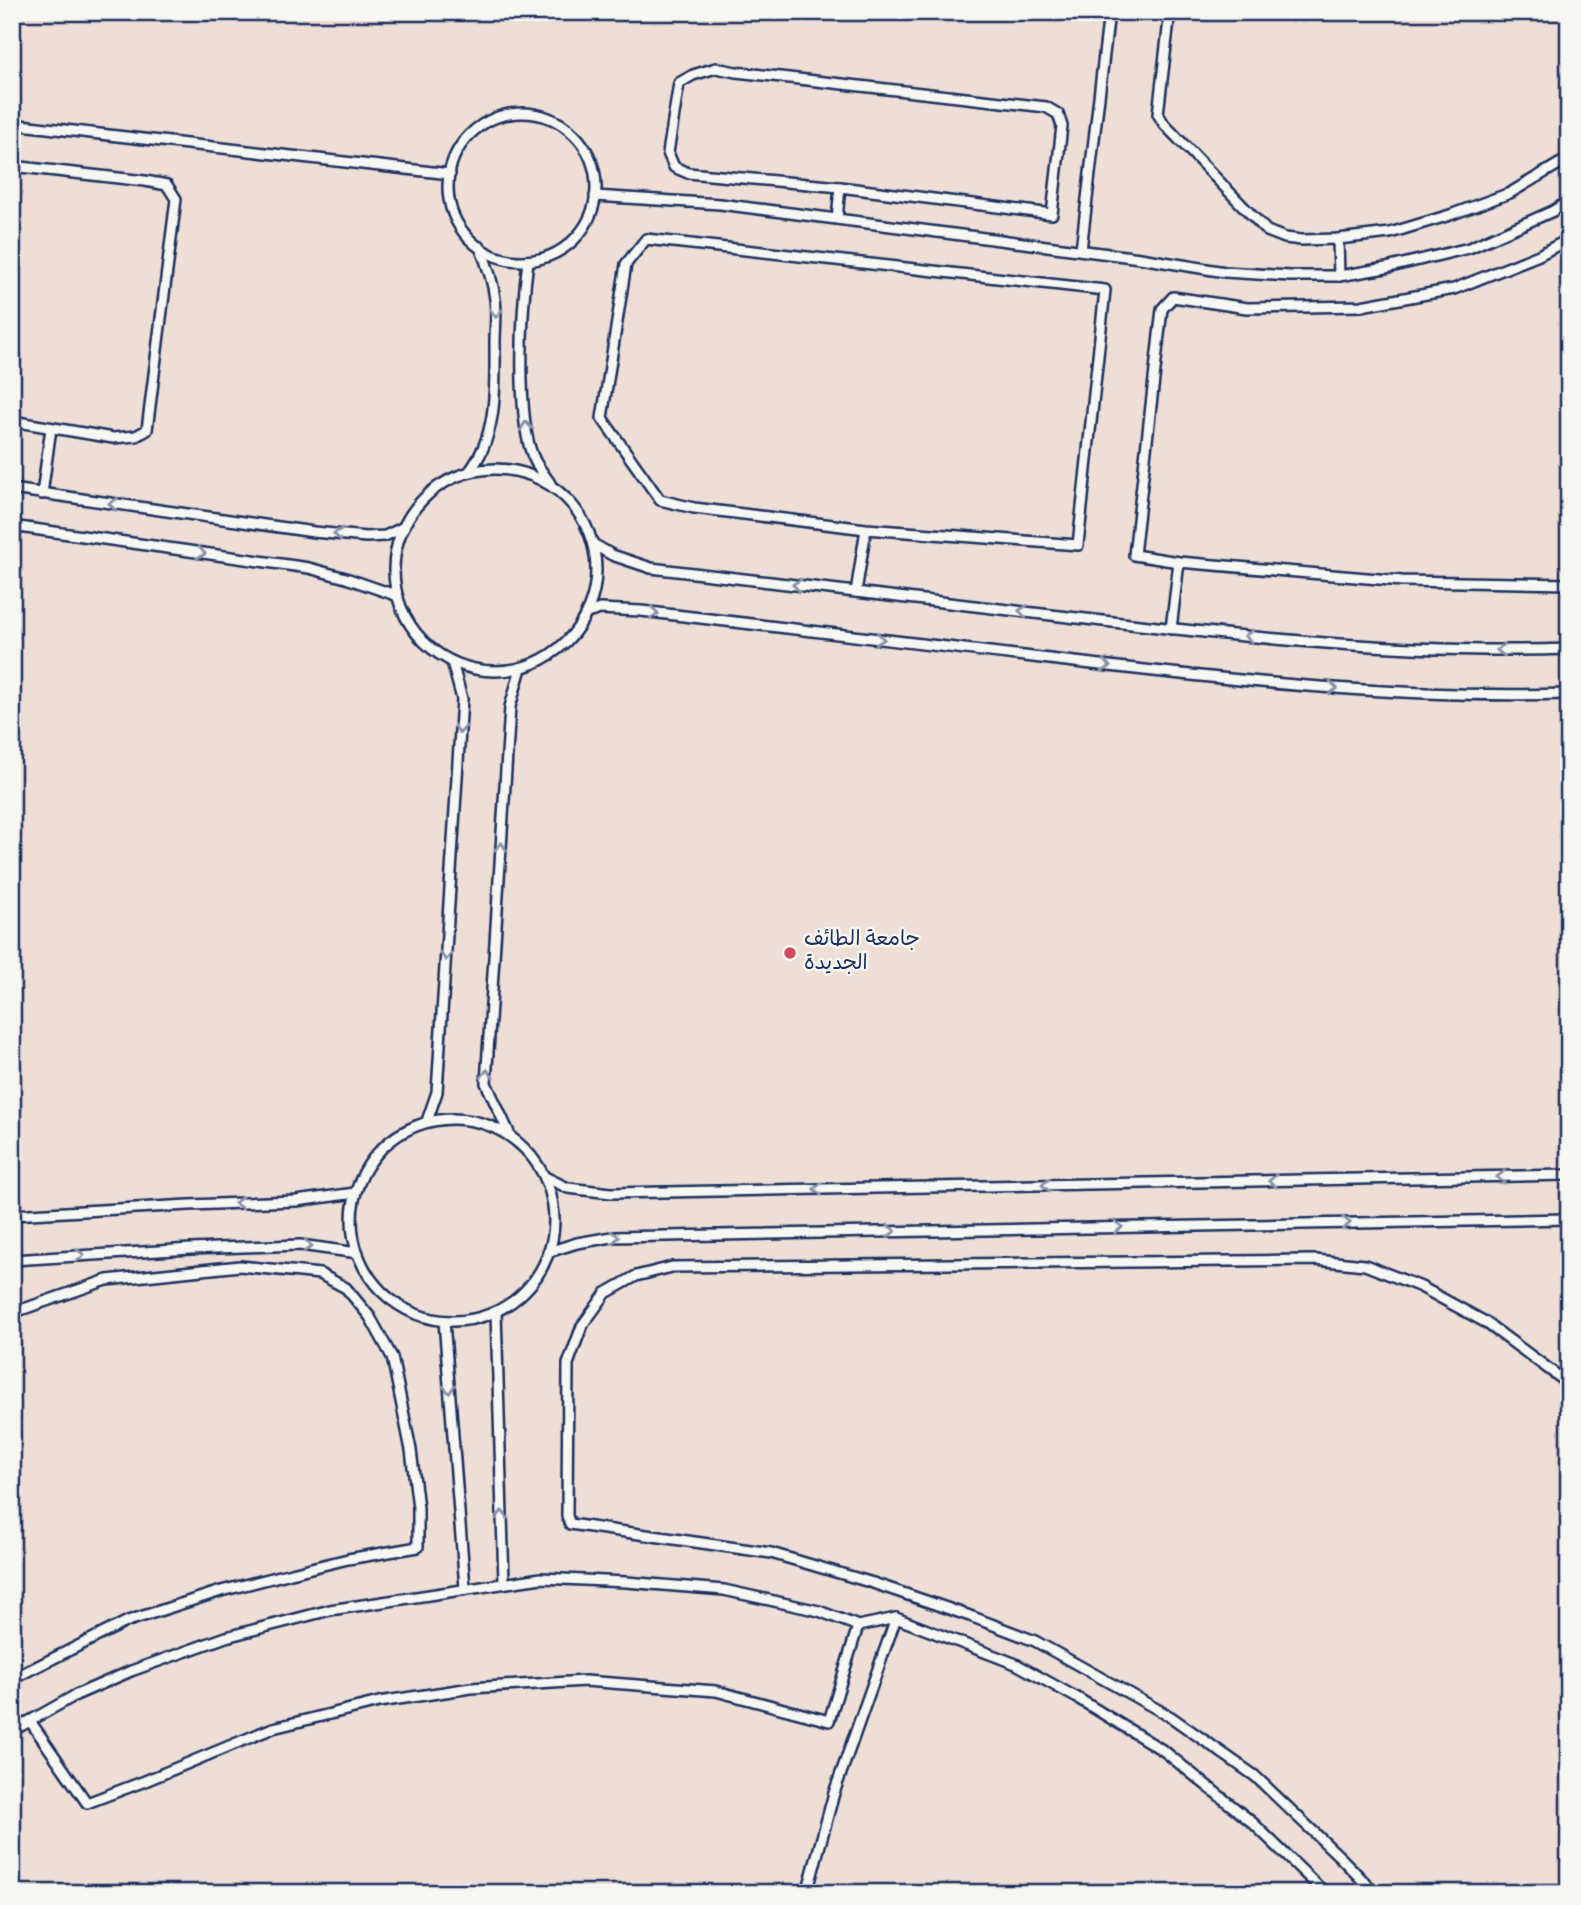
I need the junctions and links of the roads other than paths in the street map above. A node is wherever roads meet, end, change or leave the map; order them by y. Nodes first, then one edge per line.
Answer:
1 (1109, 12) edge
2 (1170, 12) edge
3 (12, 124) edge
4 (1569, 158) edge
5 (12, 166) edge
6 (450, 174) junction
7 (840, 187) junction
8 (595, 196) junction
9 (1569, 201) edge
10 (836, 219) junction
11 (1338, 239) junction
12 (1569, 239) edge
13 (480, 247) junction
14 (1081, 250) junction
15 (528, 261) junction
16 (1339, 276) junction
17 (12, 421) edge
18 (51, 428) junction
19 (469, 472) junction
20 (553, 487) junction
21 (12, 489) edge
22 (42, 494) junction
23 (12, 526) edge
24 (404, 527) junction
25 (866, 529) junction
26 (593, 544) junction
27 (1179, 562) junction
28 (1569, 584) edge
29 (856, 592) junction
30 (398, 596) junction
31 (587, 613) junction
32 (1171, 629) junction
33 (1569, 649) edge
34 (452, 662) junction
35 (522, 668) junction
36 (1569, 694) edge
37 (427, 1121) junction
38 (511, 1136) junction
39 (1569, 1175) edge
40 (545, 1177) junction
41 (355, 1193) junction
42 (12, 1215) edge
43 (1569, 1219) edge
44 (358, 1252) junction
45 (548, 1252) junction
46 (12, 1260) edge
47 (496, 1312) junction
48 (12, 1313) edge
49 (444, 1321) junction
50 (1569, 1384) edge
51 (505, 1583) junction
52 (465, 1588) junction
53 (896, 1618) junction
54 (858, 1626) junction
55 (12, 1679) edge
56 (30, 1721) junction
57 (12, 1731) edge
58 (807, 1893) edge
59 (1325, 1893) edge
60 (1375, 1893) edge

1 - 14 lane
2 - 11 lane
3 - 6 lane
4 - 11 lane
5 - 18 lane
6 - 8 lane
6 - 13 lane
7 - 7 lane
7 - 10 lane
8 - 10 lane
8 - 15 lane
9 - 16 lane
10 - 14 lane
11 - 16 lane
12 - 27 lane
13 - 15 lane
13 -> 19 lane
14 - 16 lane
20 -> 15 lane
17 - 18 lane
18 - 22 lane
19 - 20 lane
19 - 24 lane
20 - 26 lane
21 - 22 lane
24 -> 22 lane
23 -> 30 lane
24 - 30 lane
25 - 25 lane
25 - 29 lane
29 -> 26 lane
26 - 31 lane
27 - 28 lane
27 - 32 lane
32 -> 29 lane
30 - 34 lane
31 - 35 lane
31 -> 36 lane
33 -> 32 lane
34 - 35 lane
34 -> 37 lane
38 -> 35 lane
37 - 38 lane
37 - 41 lane
38 - 40 lane
39 -> 40 lane
40 - 45 lane
41 -> 42 lane
41 - 44 lane
45 -> 43 lane
46 -> 44 lane
44 - 49 lane
45 - 47 lane
47 - 49 lane
51 -> 47 lane
48 - 55 lane
49 -> 52 lane
50 - 60 lane
51 - 52 lane
51 - 54 lane
52 - 56 lane
53 - 54 lane
53 - 58 lane
53 - 59 lane
54 - 56 lane
56 - 57 lane

